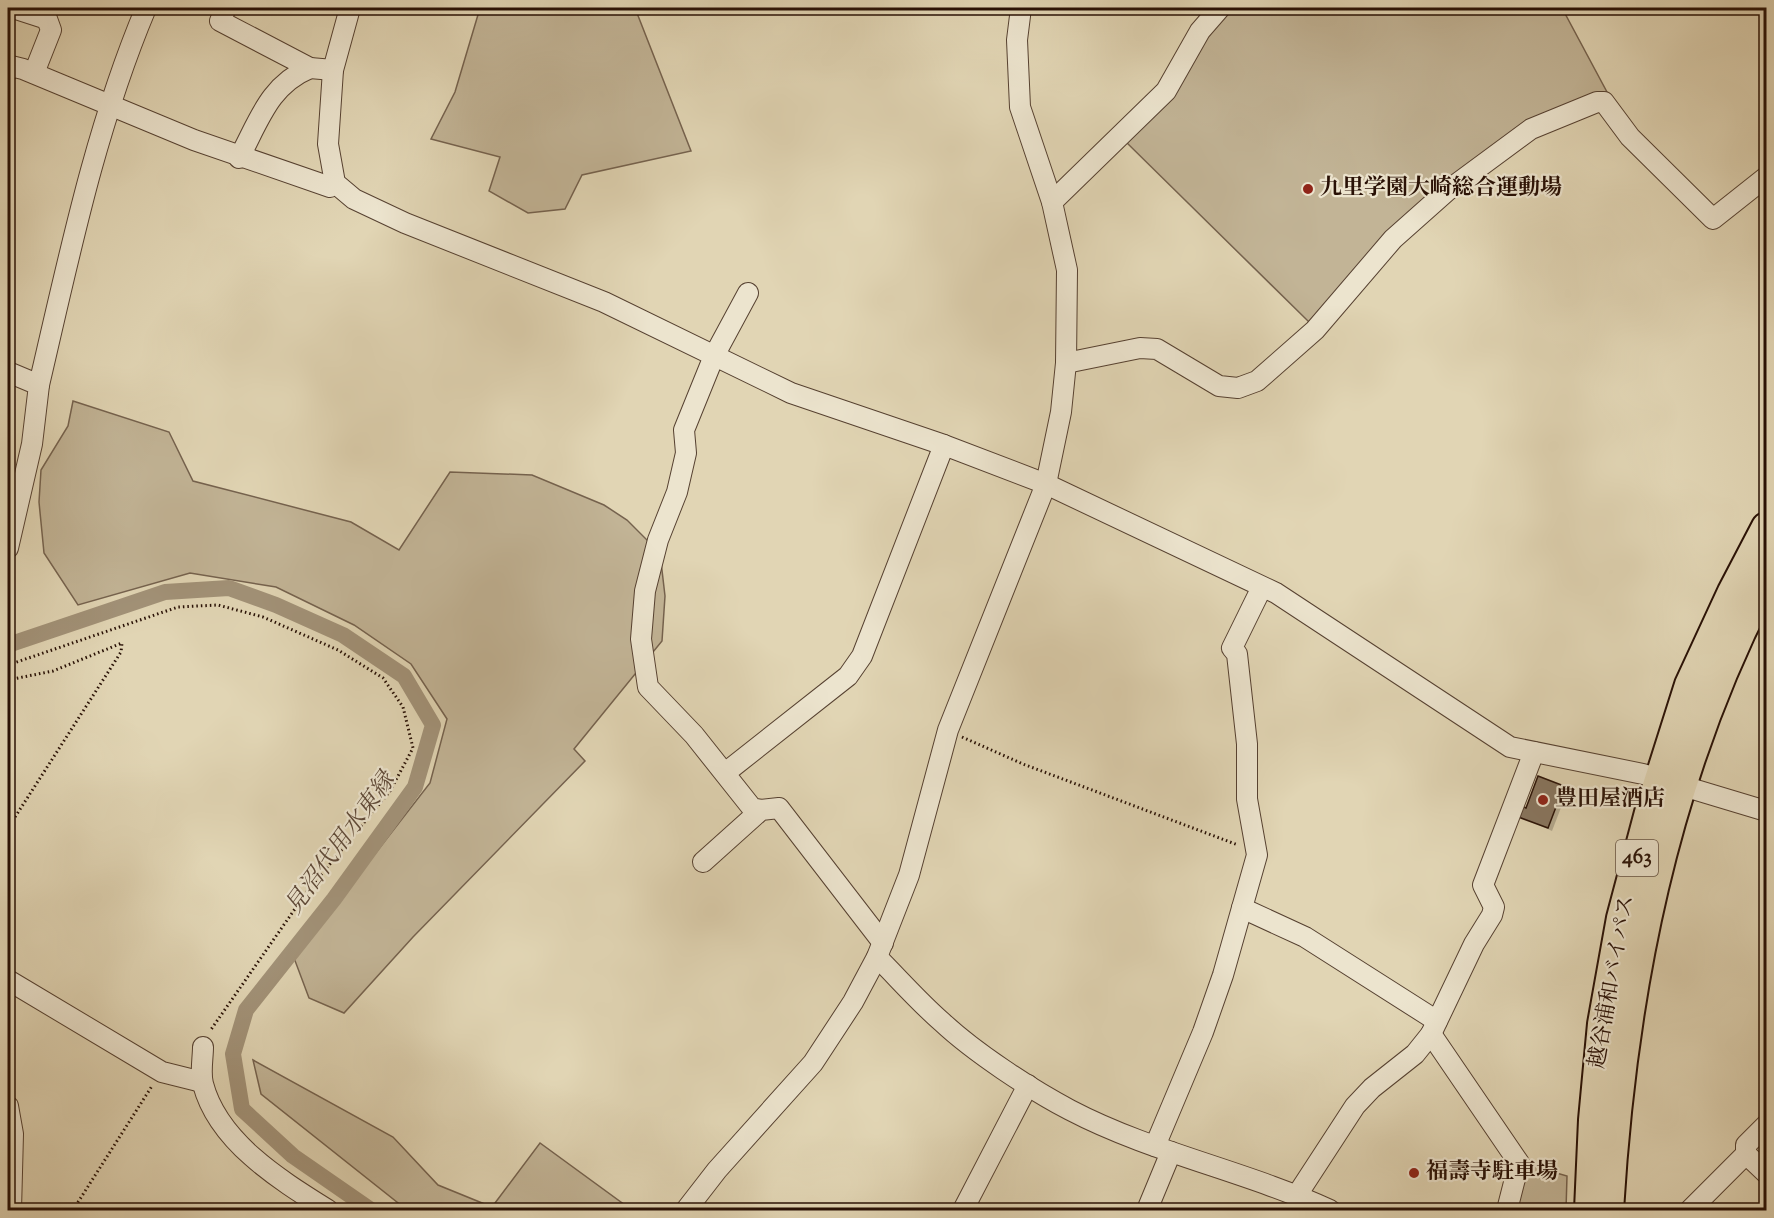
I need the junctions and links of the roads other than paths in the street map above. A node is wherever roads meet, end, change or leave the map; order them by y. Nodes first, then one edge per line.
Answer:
1 (13, 8) edge
2 (146, 8) edge
3 (226, 8) edge
4 (350, 8) edge
5 (1021, 8) edge
6 (1220, 8) edge
7 (310, 68) junction
8 (333, 70) junction
9 (8, 71) edge
10 (34, 73) junction
11 (108, 104) junction
12 (239, 158) junction
13 (1767, 177) edge
14 (335, 183) junction
15 (1053, 202) junction
16 (748, 293) dead end
17 (714, 356) junction
18 (1065, 363) junction
19 (8, 372) edge
20 (39, 385) junction
21 (944, 445) junction
22 (1046, 484) junction
23 (1767, 528) edge
24 (8, 548) edge
25 (1767, 582) edge
26 (1262, 586) junction
27 (1534, 752) junction
28 (724, 773) junction
29 (1670, 782) junction
30 (761, 810) junction
31 (1767, 811) edge
32 (703, 862) dead end
33 (1242, 908) junction
34 (880, 950) junction
35 (8, 980) edge
36 (1434, 1027) junction
37 (203, 1047) road end
38 (202, 1082) junction
39 (1028, 1085) junction
40 (8, 1106) edge
41 (1767, 1125) edge
42 (1163, 1149) junction
43 (1746, 1154) junction
44 (1767, 1173) edge
45 (1297, 1195) junction
46 (1514, 1206) edge
47 (968, 1209) edge
48 (11, 1210) edge
49 (328, 1210) edge
50 (686, 1210) edge
51 (1147, 1210) edge
52 (1330, 1210) edge
53 (1589, 1210) edge
54 (1609, 1210) edge
55 (1690, 1210) edge

1 - 10 street
2 - 11 street
3 - 7 street
4 - 8 street
5 - 15 street
6 - 15 street
7 - 8 street
7 - 12 street
8 - 14 street
9 - 10 street
10 - 11 street
11 - 12 street
11 - 20 street
12 - 14 street
13 - 18 street
14 - 17 street
15 - 18 street
16 - 17 street
17 - 21 street
17 - 28 street
18 - 22 street
19 - 20 street
20 - 24 street
21 - 22 street
21 - 28 street
22 - 26 street
22 - 34 street
23 - 29 highway, 越谷浦和バイパス / 463
25 - 29 highway, 越谷浦和バイパス / 463
26 - 27 street
26 - 33 street
27 - 29 street
27 - 36 street
28 - 30 street
29 - 31 street
29 - 53 highway, 越谷浦和バイパス / 463
29 - 54 highway, 越谷浦和バイパス / 463
30 - 32 street
30 - 34 street
33 - 36 street
33 - 42 street
34 - 39 street
34 - 50 street
35 - 38 street
36 - 45 street
36 - 46 street
37 - 38 street
38 - 49 street
39 - 42 street
39 - 47 street
40 - 48 street
41 - 43 street
42 - 45 street
42 - 51 street
43 - 44 street
43 - 55 street
45 - 52 street

